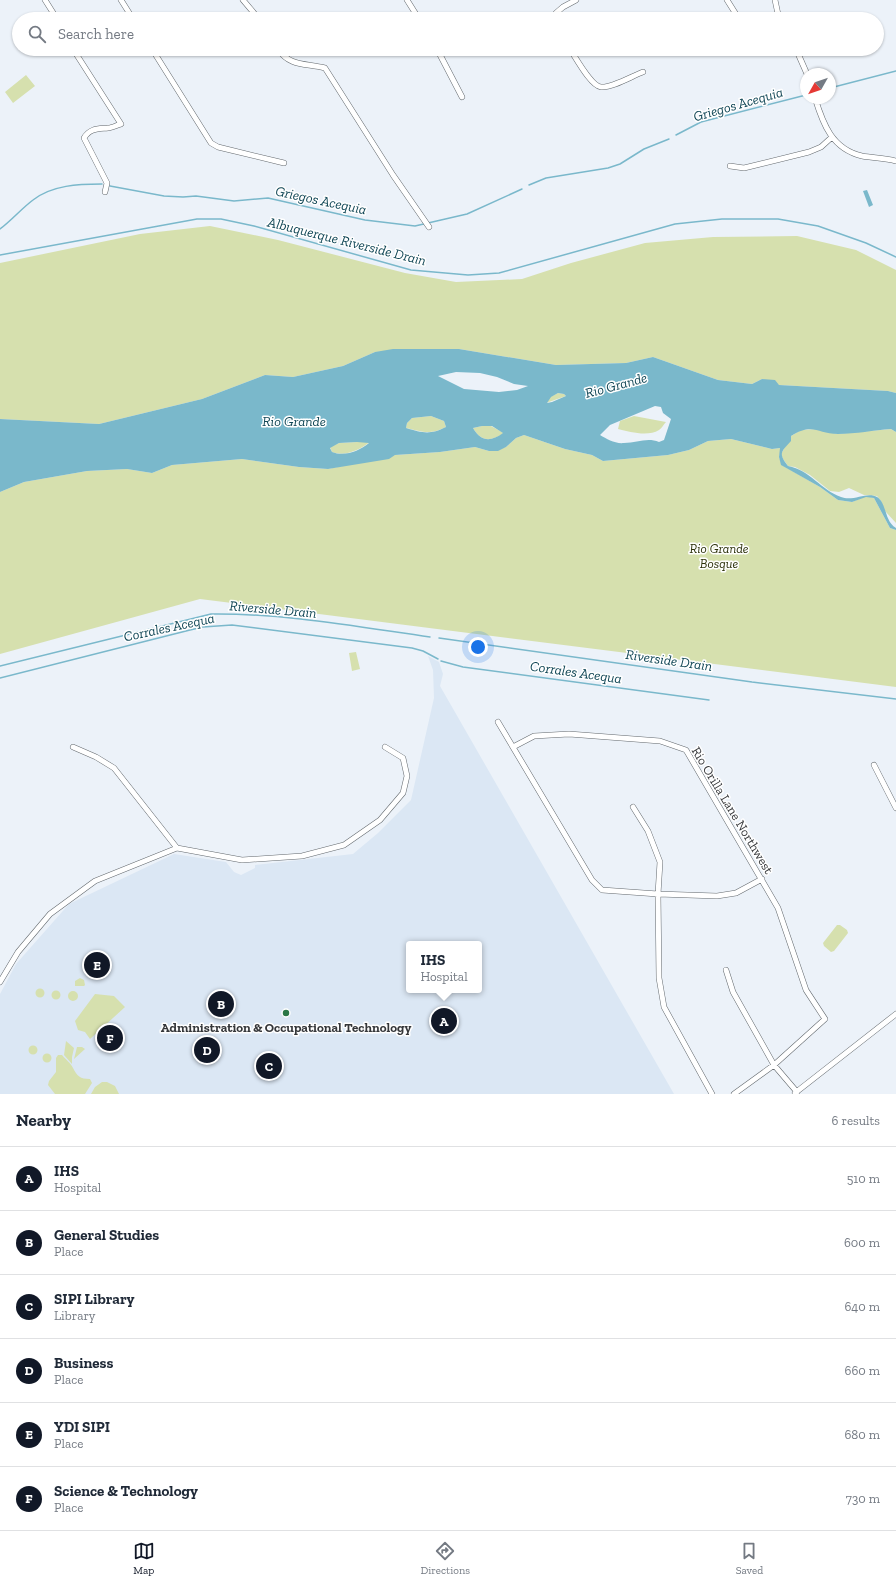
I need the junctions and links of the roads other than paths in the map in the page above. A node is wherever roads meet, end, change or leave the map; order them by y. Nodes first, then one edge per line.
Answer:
1 (45, 0) edge
2 (121, 0) edge
3 (243, 0) edge
4 (407, 0) edge
5 (576, 0) edge
6 (727, 0) edge
7 (774, 0) edge
8 (53, 12) edge
9 (129, 12) edge
10 (253, 12) edge
11 (415, 12) edge
12 (558, 12) edge
13 (735, 12) edge
14 (777, 12) edge
15 (77, 56) edge
16 (156, 56) edge
17 (283, 56) edge
18 (441, 56) edge
19 (575, 56) edge
20 (799, 56) edge
21 (804, 68) edge
22 (643, 72) dead end
23 (462, 97) dead end
24 (817, 104) edge
25 (832, 138) junction
26 (896, 161) edge
27 (284, 163) dead end
28 (730, 166) dead end
29 (105, 192) dead end
30 (428, 226) dead end
31 (498, 722) dead end
32 (73, 747) dead end
33 (385, 747) dead end
34 (514, 747) junction
35 (874, 765) dead end
36 (633, 807) dead end
37 (896, 808) edge
38 (178, 848) junction
39 (762, 879) junction
40 (658, 894) junction
41 (726, 970) dead end
42 (0, 982) edge
43 (896, 1014) edge
44 (774, 1065) junction
45 (796, 1093) edge
46 (712, 1094) edge
47 (734, 1094) edge

1 - 8 street
2 - 9 street
3 - 10 street
4 - 11 street
5 - 12 street
6 - 13 street
7 - 14 street
15 - 29 street
16 - 27 street
17 - 30 street
18 - 23 street
19 - 22 street
20 - 21 street
24 - 25 street
25 - 26 street
25 - 28 street
31 - 34 street
32 - 38 street
33 - 38 street
34 - 39 street, Rio Orilla Lane Northwest
34 - 40 street
35 - 37 street
36 - 40 street
38 - 42 street
39 - 40 street
39 - 44 street, Rio Orilla Lane Northwest
40 - 46 street
41 - 44 street
43 - 45 street
44 - 45 street
44 - 47 street

